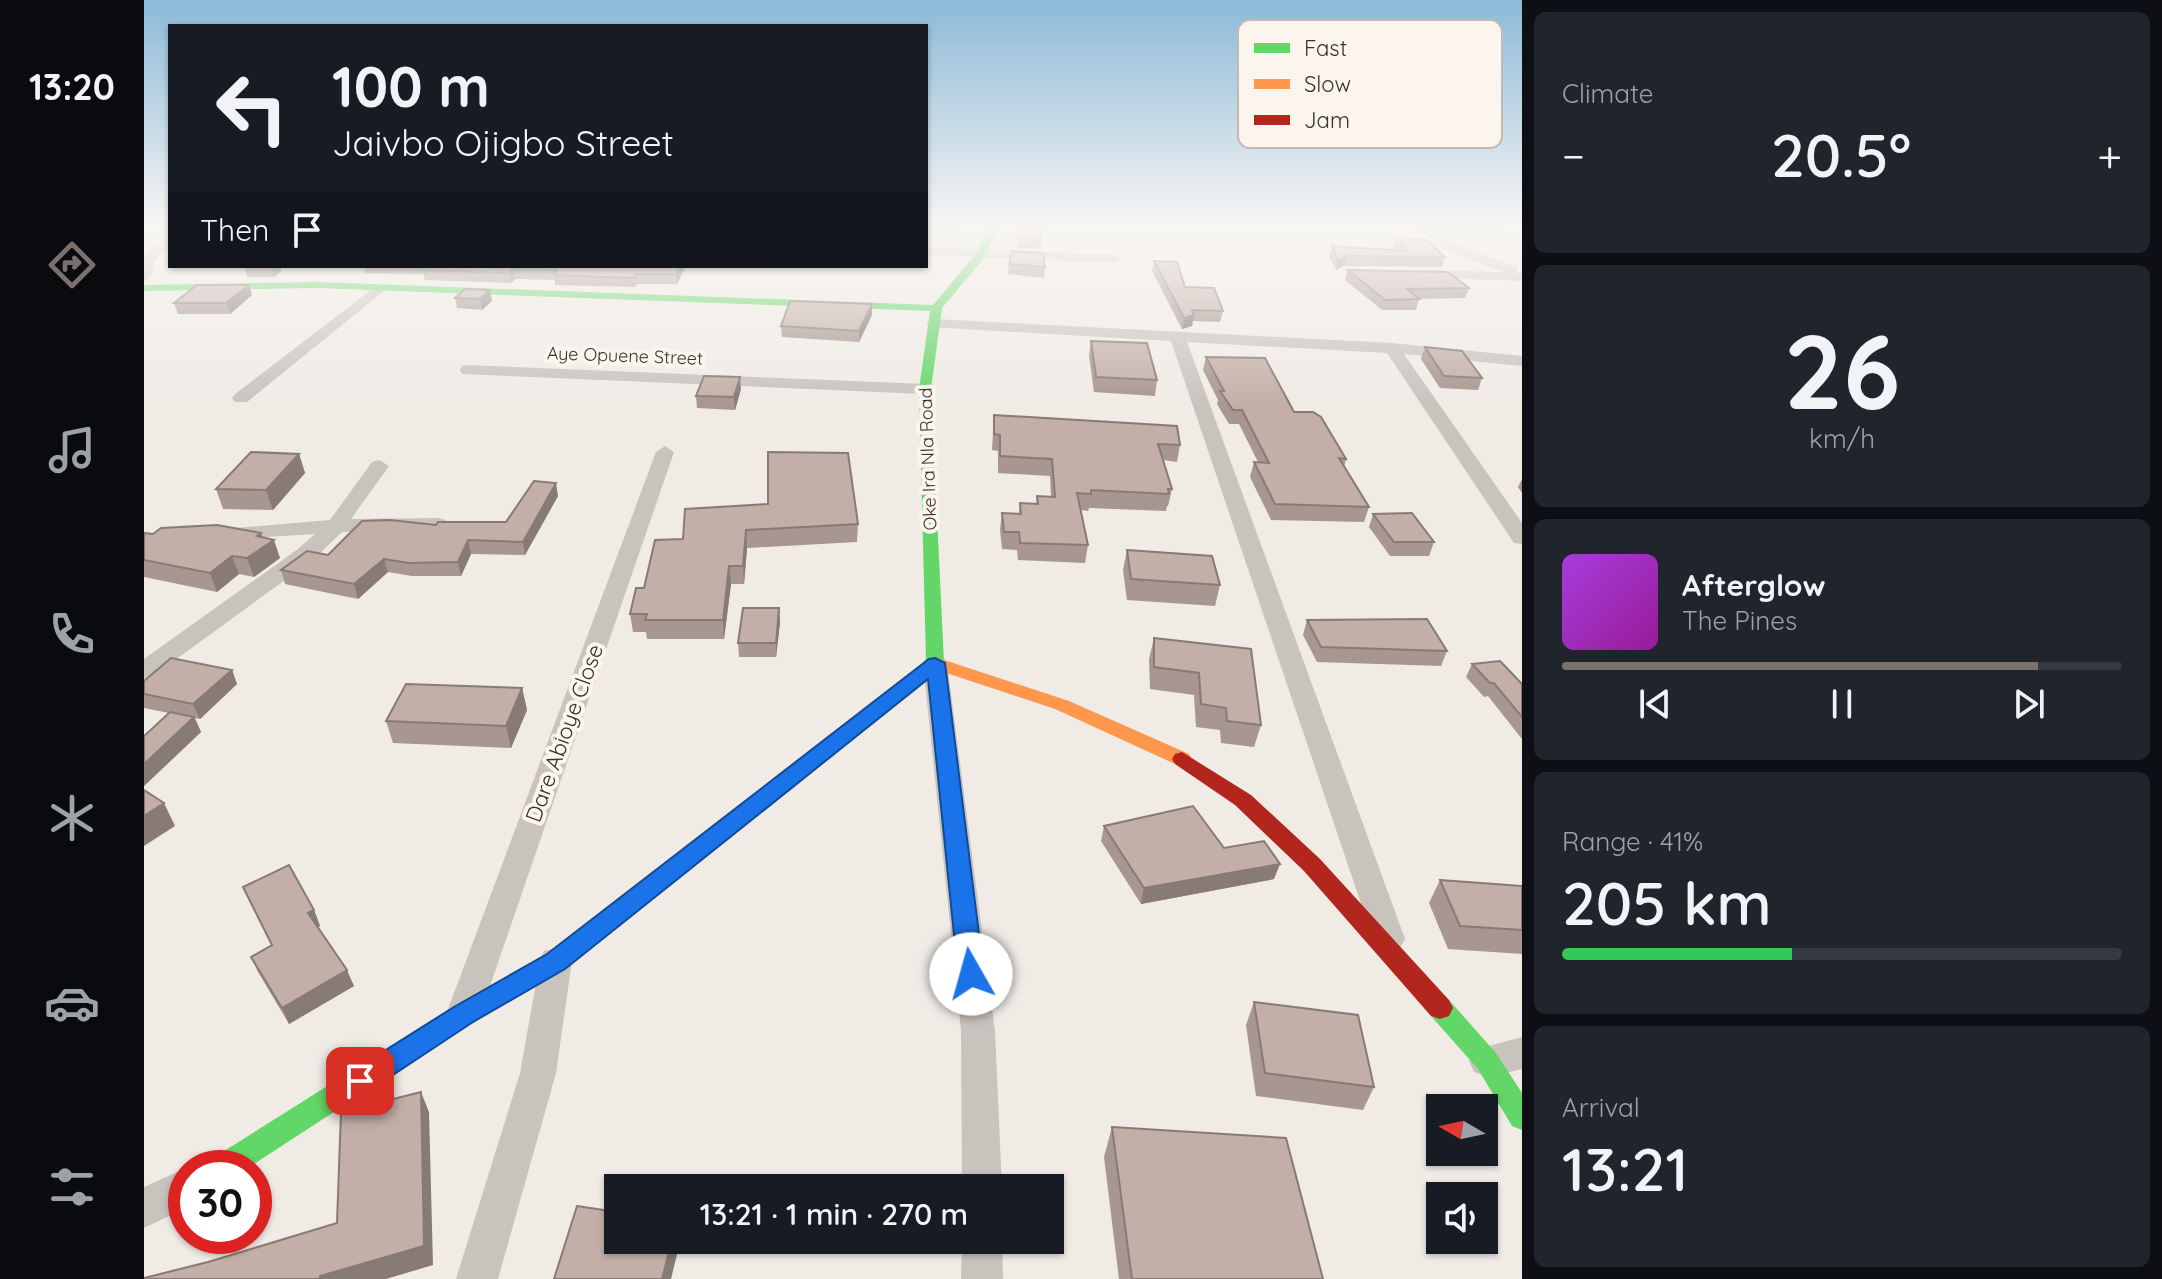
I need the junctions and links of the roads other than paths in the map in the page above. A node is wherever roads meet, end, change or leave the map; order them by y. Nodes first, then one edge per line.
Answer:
1 (205, 286) edge
2 (304, 286) edge
3 (958, 286) edge
4 (144, 288) edge
5 (379, 288) junction
6 (935, 316) junction
7 (1177, 337) junction
8 (1392, 348) junction
9 (1522, 361) edge
10 (468, 370) dead end
11 (925, 389) junction
12 (241, 398) dead end
13 (665, 452) dead end
14 (379, 466) dead end
15 (438, 524) edge
16 (336, 526) junction
17 (203, 535) edge
18 (1522, 538) edge
19 (935, 663) junction
20 (144, 671) edge
21 (1396, 960) junction
22 (556, 961) junction
23 (463, 1014) junction
24 (1522, 1053) edge
25 (1487, 1061) junction
26 (1522, 1117) edge
27 (251, 1150) edge
28 (982, 1174) edge
29 (168, 1196) edge
30 (144, 1208) edge
31 (982, 1254) edge
32 (477, 1279) edge
33 (982, 1279) edge

1 - 4 street
2 - 5 street
3 - 6 street
5 - 6 street
5 - 12 street
6 - 7 street
6 - 11 street, Oke Ira Nla Road
7 - 8 street
7 - 21 street
8 - 9 street
8 - 18 street
10 - 11 street, Aye Opuene Street
11 - 19 street, Oke Ira Nla Road
13 - 23 street, Dare Abioye Close
14 - 16 street
15 - 16 street
16 - 17 street
16 - 20 street
19 - 21 street
19 - 22 street
19 - 28 street
21 - 25 street
22 - 23 street
22 - 32 street
23 - 27 street
24 - 25 street
25 - 26 street
29 - 30 street
31 - 33 street

